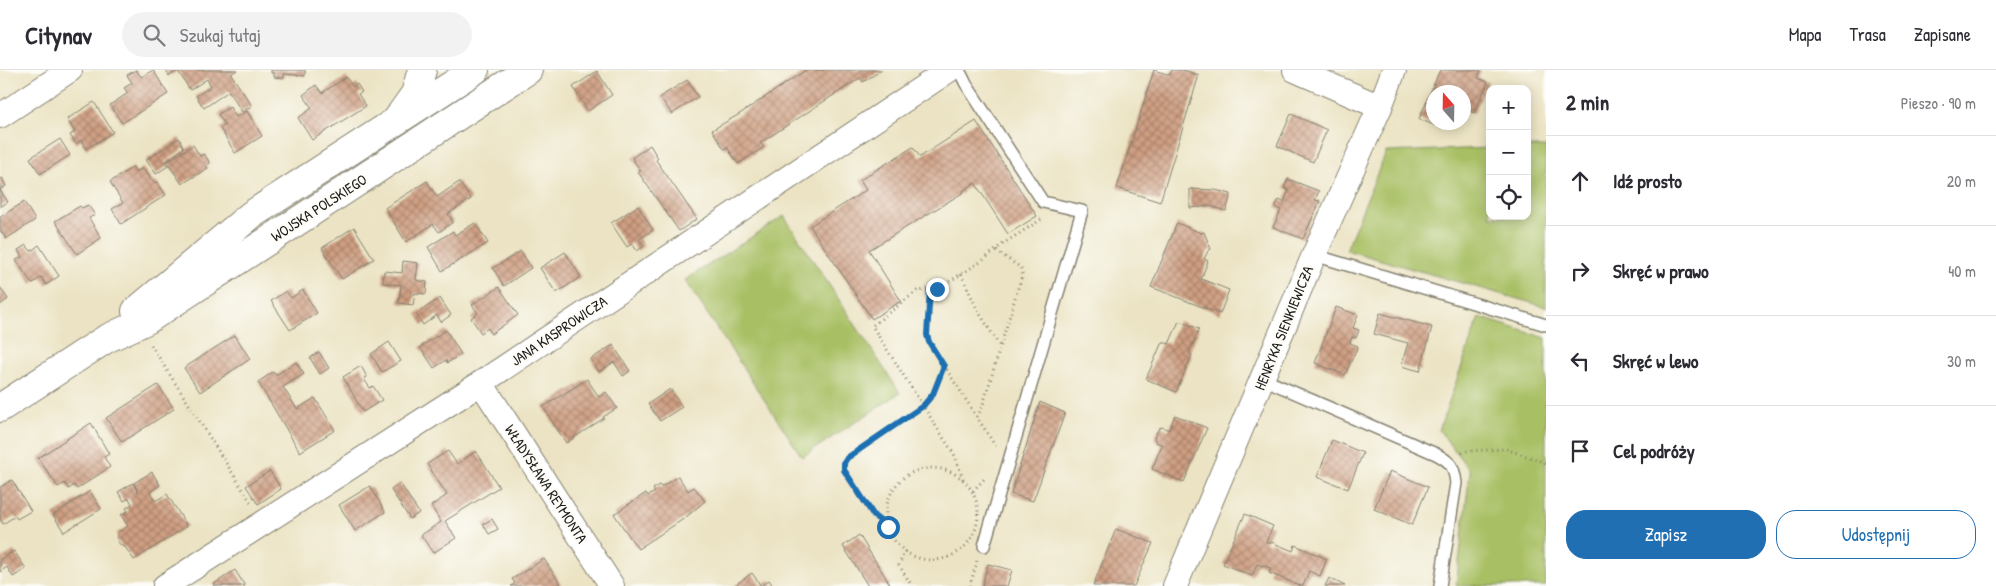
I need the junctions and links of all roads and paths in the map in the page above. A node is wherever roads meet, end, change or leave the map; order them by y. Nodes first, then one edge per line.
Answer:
1 (70, 70) edge
2 (422, 70) edge
3 (949, 70) edge
4 (959, 70) edge
5 (1295, 70) edge
6 (1394, 70) edge
7 (466, 72) edge
8 (523, 74) edge
9 (1380, 107) junction
10 (0, 116) edge
11 (396, 120) junction
12 (439, 130) junction
13 (1043, 202) junction
14 (995, 250) junction
15 (1314, 255) junction
16 (960, 274) junction
17 (930, 290) junction
18 (1546, 325) edge
19 (106, 339) junction
20 (150, 344) dead end
21 (1001, 346) junction
22 (944, 366) junction
23 (1263, 379) junction
24 (481, 383) junction
25 (923, 406) junction
26 (0, 408) edge
27 (977, 417) junction
28 (998, 451) dead end
29 (1448, 461) junction
30 (1546, 463) edge
31 (963, 479) junction
32 (256, 509) dead end
33 (888, 527) junction
34 (965, 545) junction
35 (984, 546) dead end
36 (905, 551) junction
37 (968, 552) dead end
38 (978, 556) dead end
39 (169, 585) edge
40 (612, 586) edge
41 (912, 586) edge
42 (970, 586) edge
43 (1175, 586) edge
44 (1440, 586) edge

1 - 10 street
2 - 11 street
3 - 24 street, JANA KASPROWICZA
4 - 13 lane
5 - 9 street
6 - 9 street, HENRYKA SIENKIEWICZA
7 - 8 street
7 - 11 street, WOJSKA POLSKIEGO
7 - 12 street
8 - 12 street, WOJSKA POLSKIEGO
9 - 15 street, HENRYKA SIENKIEWICZA
11 - 19 street, WOJSKA POLSKIEGO
12 - 19 street, WOJSKA POLSKIEGO
13 - 14 path
13 - 35 lane
14 - 16 path
14 - 21 path
15 - 18 lane
15 - 23 street, HENRYKA SIENKIEWICZA
16 - 17 path
16 - 21 path
17 - 22 path
17 - 25 path
19 - 26 street, WOJSKA POLSKIEGO
20 - 32 path
21 - 27 path
22 - 25 path
22 - 27 path
23 - 29 lane
23 - 43 street, HENRYKA SIENKIEWICZA
24 - 39 street, JANA KASPROWICZA
24 - 40 street, WŁADYSŁAWA REYMONTA
25 - 31 path
25 - 33 path
27 - 28 path
29 - 30 path
29 - 44 lane
31 - 33 path
31 - 34 path
33 - 36 path
34 - 36 path
34 - 37 path
36 - 41 path
38 - 42 path

